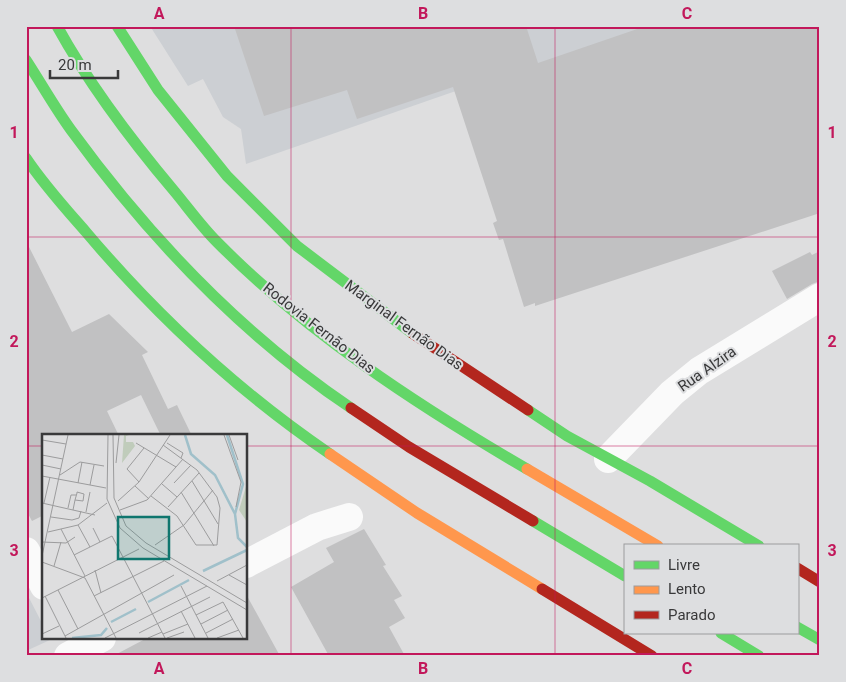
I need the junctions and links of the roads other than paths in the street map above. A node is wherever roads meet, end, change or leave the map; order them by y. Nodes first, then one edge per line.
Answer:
1 (57, 26) edge
2 (118, 26) edge
3 (26, 60) edge
4 (26, 158) edge
5 (820, 297) edge
6 (608, 459) junction
7 (349, 518) dead end
8 (655, 544) edge
9 (756, 544) edge
10 (26, 551) edge
11 (248, 563) edge
12 (798, 569) edge
13 (624, 575) edge
14 (42, 582) edge
15 (820, 582) edge
16 (798, 628) edge
17 (723, 634) edge
18 (97, 640) edge
19 (820, 640) edge
20 (73, 650) edge
21 (652, 656) edge
22 (759, 656) edge

1 - 8 highway, Rodovia Fernão Dias
2 - 6 highway, Marginal Fernão Dias
3 - 13 highway
4 - 21 highway
5 - 6 street, Rua Alzira
6 - 9 highway, Marginal Fernão Dias
7 - 11 street
10 - 14 street
12 - 15 highway
16 - 19 highway
17 - 22 highway
18 - 20 street

